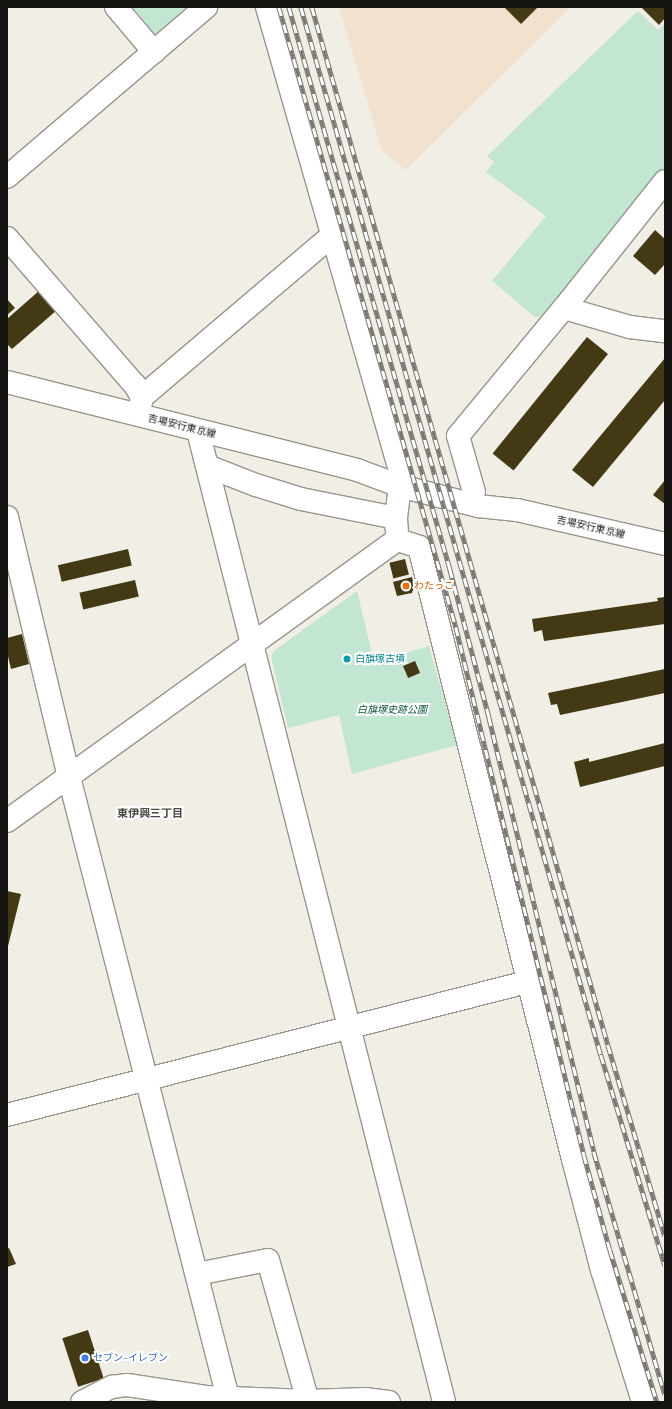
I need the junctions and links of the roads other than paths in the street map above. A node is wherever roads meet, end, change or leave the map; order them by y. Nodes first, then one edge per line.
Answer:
1 (116, 7) edge
2 (206, 7) edge
3 (268, 7) edge
4 (154, 52) junction
5 (7, 176) edge
6 (665, 181) edge
7 (331, 236) junction
8 (7, 238) edge
9 (564, 308) junction
10 (665, 331) edge
11 (7, 382) edge
12 (141, 406) junction
13 (198, 431) junction
14 (207, 466) junction
15 (400, 479) junction
16 (474, 492) junction
17 (517, 510) junction
18 (7, 517) edge
19 (396, 518) junction
20 (398, 540) junction
21 (665, 544) edge
22 (253, 644) junction
23 (69, 777) junction
24 (7, 821) edge
25 (527, 982) junction
26 (350, 1027) junction
27 (146, 1079) junction
28 (7, 1115) edge
29 (196, 1274) junction
30 (228, 1398) junction
31 (308, 1401) edge
32 (342, 1401) edge
33 (82, 1402) edge
34 (389, 1402) edge
35 (444, 1402) edge
36 (643, 1402) edge

1 - 4 street
2 - 4 street
3 - 7 street
4 - 5 street
6 - 9 street
7 - 12 street
7 - 15 street
8 - 12 street
9 - 10 street
9 - 16 street
11 - 12 street, 吉場安行東京線
12 - 13 street, 吉場安行東京線
13 - 14 street
13 - 15 street, 吉場安行東京線
14 - 19 street
14 - 22 street
15 - 16 street, 吉場安行東京線
15 - 17 street, 吉場安行東京線
15 - 19 street
16 - 17 street, 吉場安行東京線
17 - 21 street, 吉場安行東京線
18 - 23 street
19 - 20 street
20 - 22 street
20 - 25 street
22 - 23 street
22 - 26 street
23 - 24 street
23 - 27 street
25 - 26 street
25 - 36 street
26 - 27 street
26 - 35 street
27 - 28 street
27 - 29 street
29 - 30 street
29 - 31 street
30 - 31 street
30 - 33 street
31 - 32 street
32 - 34 street

